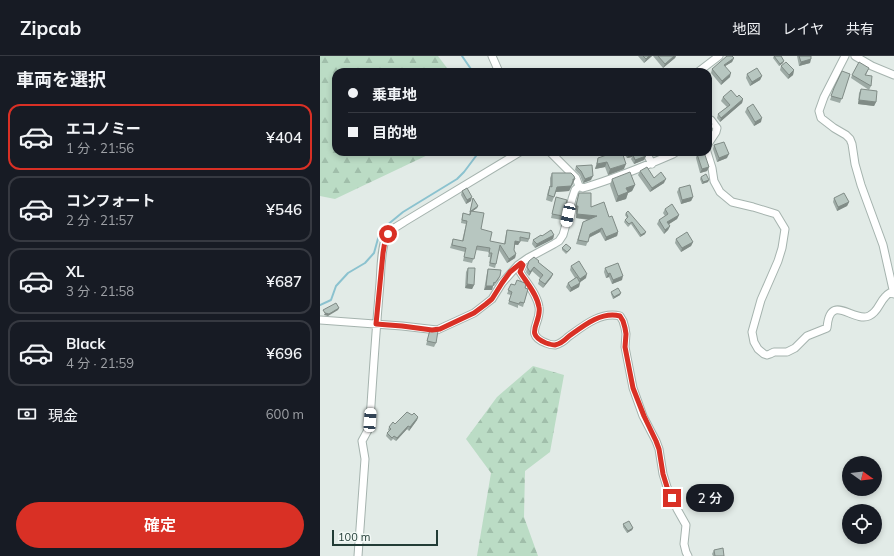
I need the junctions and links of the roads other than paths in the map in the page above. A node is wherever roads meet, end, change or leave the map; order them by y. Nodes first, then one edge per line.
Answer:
1 (492, 56) edge
2 (719, 56) edge
3 (845, 56) edge
4 (860, 57) edge
5 (497, 68) edge
6 (703, 68) edge
7 (894, 75) edge
8 (712, 122) edge
9 (712, 138) edge
10 (513, 156) edge
11 (554, 156) edge
12 (648, 156) edge
13 (669, 156) edge
14 (708, 156) edge
15 (652, 164) junction
16 (579, 186) junction
17 (521, 263) junction
18 (893, 293) edge
19 (320, 320) edge
20 (376, 324) junction
21 (358, 556) edge
22 (688, 556) edge

1 - 5 street
2 - 6 street
3 - 18 street
4 - 7 street
8 - 9 street
10 - 20 street
11 - 16 street
12 - 15 street
13 - 15 street
14 - 18 street
15 - 16 street
16 - 17 street
17 - 20 street
17 - 22 street
19 - 20 street
20 - 21 street

